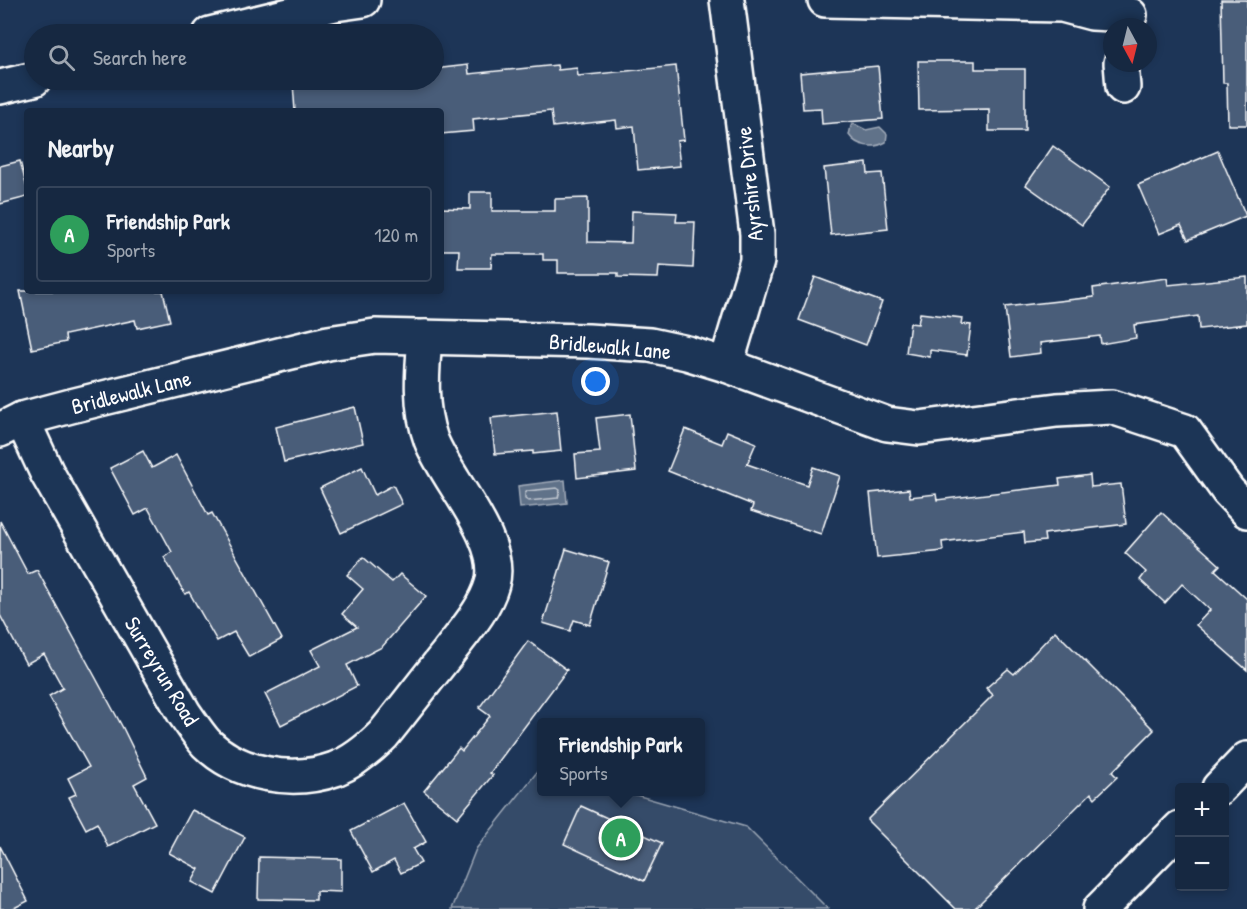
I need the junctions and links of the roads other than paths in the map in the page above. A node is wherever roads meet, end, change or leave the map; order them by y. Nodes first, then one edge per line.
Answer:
1 (363, 0) edge
2 (715, 0) edge
3 (728, 0) edge
4 (825, 0) edge
5 (1130, 14) edge
6 (252, 24) edge
7 (24, 81) edge
8 (0, 87) edge
9 (425, 337) junction
10 (726, 365) junction
11 (11, 424) edge
12 (1247, 511) edge
13 (1247, 759) edge
14 (1225, 783) edge
15 (1175, 832) edge
16 (1100, 909) edge

1 - 6 street
2 - 3 street
3 - 10 street, Ayrshire Drive
4 - 5 street
7 - 8 street
9 - 10 street, Bridlewalk Lane
9 - 11 street, Bridlewalk Lane
9 - 11 street, Surreyrun Road
10 - 12 street, Bridlewalk Lane
13 - 14 street
15 - 16 street

